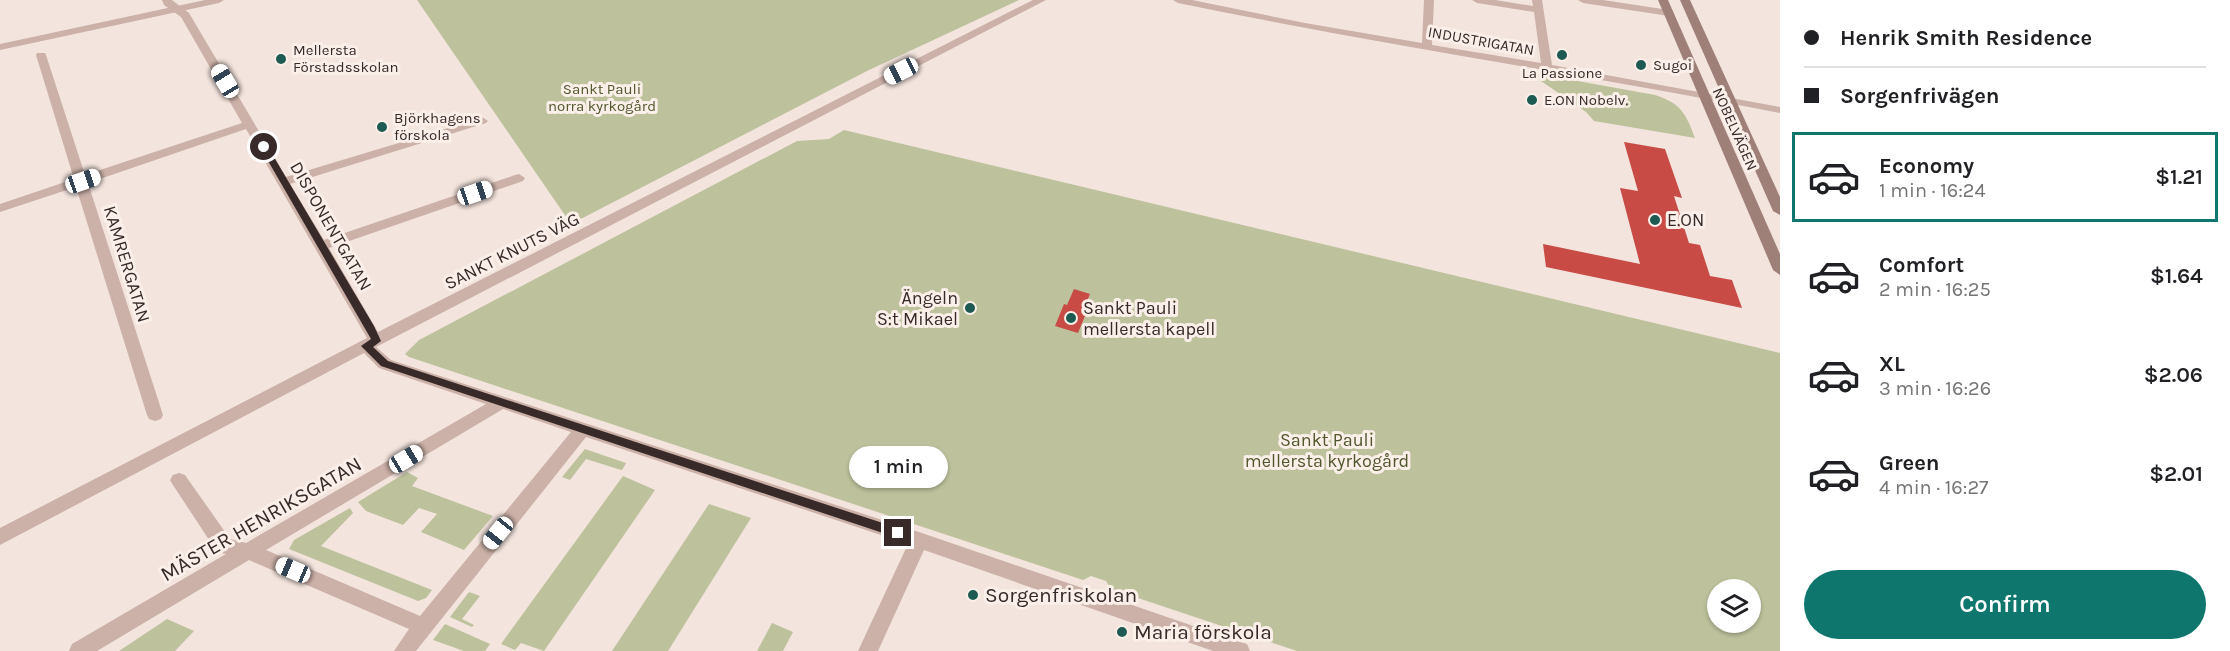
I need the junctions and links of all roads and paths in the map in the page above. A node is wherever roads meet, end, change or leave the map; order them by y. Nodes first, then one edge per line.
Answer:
1 (219, 0) edge
2 (1041, 0) edge
3 (1178, 0) edge
4 (1428, 0) edge
5 (1478, 0) edge
6 (1583, 0) edge
7 (1664, 0) edge
8 (1685, 0) edge
9 (167, 2) edge
10 (1214, 3) edge
11 (181, 4) edge
12 (1538, 5) edge
13 (1669, 13) junction
14 (0, 38) edge
15 (0, 46) edge
16 (1428, 46) junction
17 (42, 55) dead end
18 (1547, 67) junction
19 (1703, 95) junction
20 (1731, 102) junction
21 (1780, 110) edge
22 (482, 121) dead end
23 (250, 124) junction
24 (519, 178) dead end
25 (83, 181) junction
26 (284, 182) junction
27 (0, 208) edge
28 (1780, 211) edge
29 (321, 246) junction
30 (1780, 270) edge
31 (371, 343) junction
32 (502, 402) junction
33 (155, 416) dead end
34 (582, 430) junction
35 (179, 480) dead end
36 (0, 537) edge
37 (919, 540) junction
38 (250, 552) junction
39 (423, 626) junction
40 (79, 651) edge
41 (404, 651) edge
42 (868, 651) edge
43 (1240, 651) edge

1 - 11 street
2 - 31 street, SANKT KNUTS VÄG
3 - 10 street, INDUSTRIGATAN
4 - 16 street
5 - 12 street
6 - 13 street
7 - 13 main road, NOBELVÄGEN
8 - 20 main road, NOBELVÄGEN
9 - 11 street
9 - 14 street
10 - 16 street, INDUSTRIGATAN
11 - 15 street
11 - 23 street, DISPONENTGATAN
12 - 18 street
13 - 19 main road, NOBELVÄGEN
16 - 18 street, INDUSTRIGATAN
17 - 25 street, KAMRERGATAN
18 - 19 street, INDUSTRIGATAN
19 - 20 street, INDUSTRIGATAN
19 - 30 main road, NOBELVÄGEN
20 - 21 street, INDUSTRIGATAN
20 - 28 main road, NOBELVÄGEN
22 - 26 street
23 - 25 street
23 - 26 street, DISPONENTGATAN
24 - 29 street
25 - 27 street
25 - 33 street, KAMRERGATAN
26 - 29 street, DISPONENTGATAN
29 - 31 street, DISPONENTGATAN
31 - 32 street, DISPONENTGATAN
31 - 36 street, SANKT KNUTS VÄG
32 - 34 street, DISPONENTGATAN
32 - 38 street, MÄSTER HENRIKSGATAN
34 - 37 street, DISPONENTGATAN
34 - 39 street
35 - 38 street
37 - 42 street
37 - 43 street, DISPONENTGATAN
38 - 39 street
38 - 40 street, MÄSTER HENRIKSGATAN
39 - 41 street

